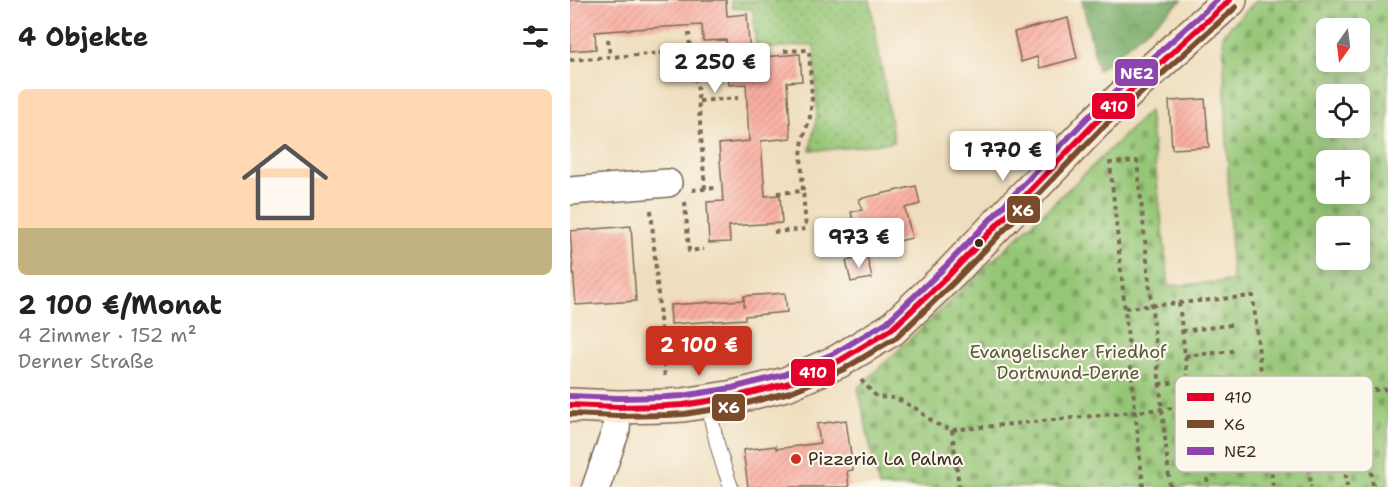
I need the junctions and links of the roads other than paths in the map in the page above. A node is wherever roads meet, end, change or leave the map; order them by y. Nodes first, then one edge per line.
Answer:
1 (1230, 0) edge
2 (671, 189) road end
3 (570, 191) edge
4 (708, 401) junction
5 (570, 405) edge
6 (618, 407) junction
7 (596, 487) edge
8 (731, 487) edge

1 - 4 main road
2 - 3 street
4 - 6 main road
4 - 8 lane
5 - 6 main road
6 - 7 street

